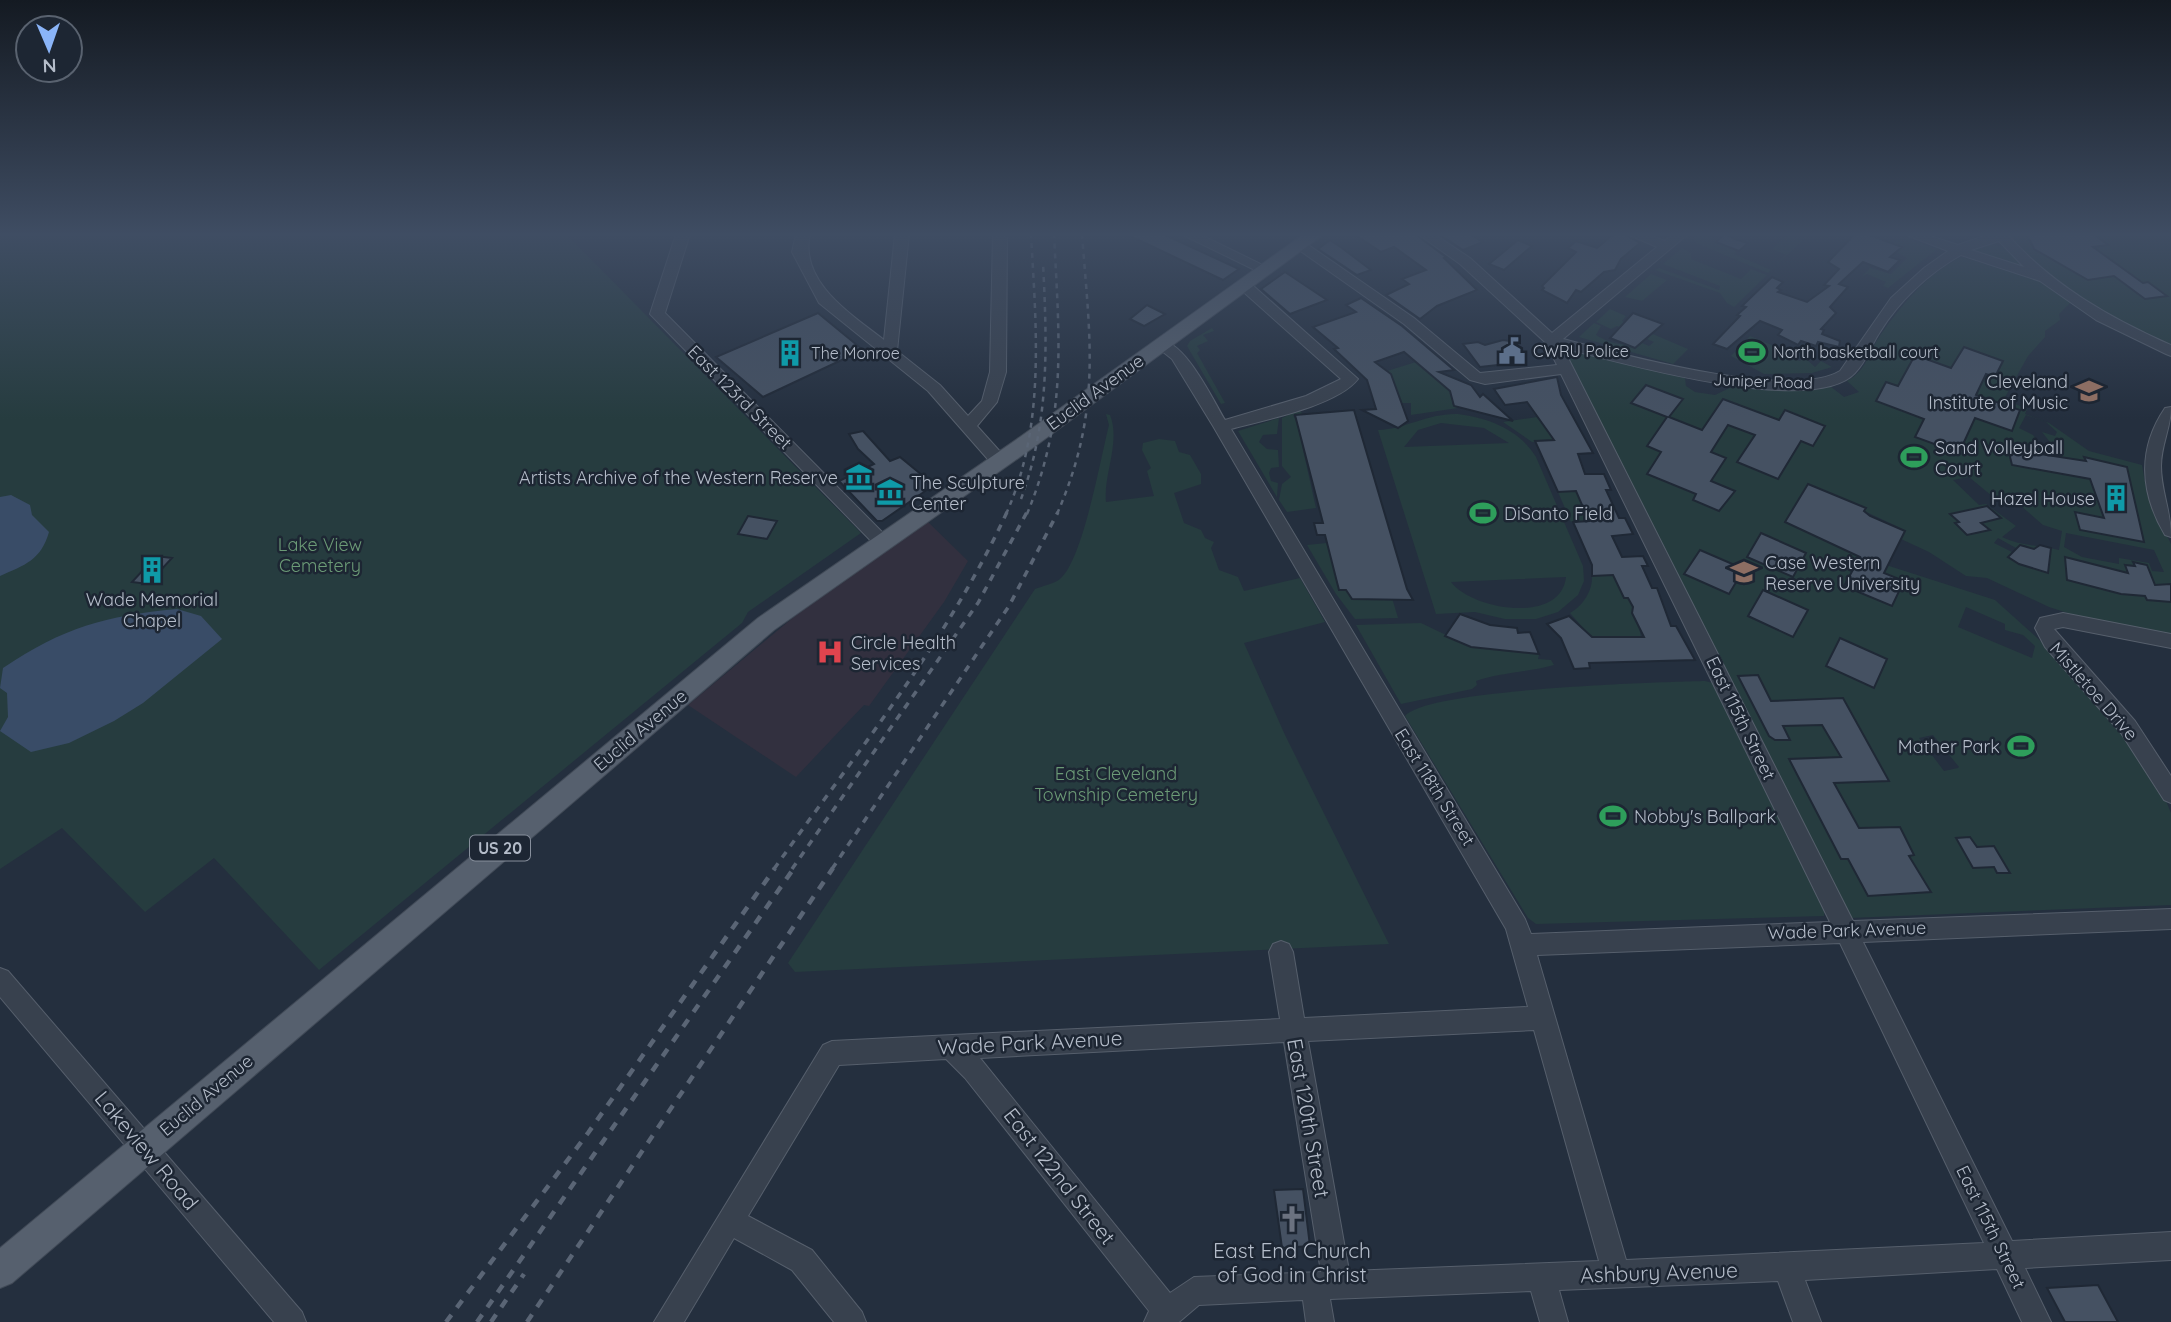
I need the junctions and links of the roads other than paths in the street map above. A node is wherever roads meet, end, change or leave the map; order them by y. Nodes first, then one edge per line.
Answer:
1 (663, 296) edge
2 (822, 296) edge
3 (896, 296) edge
4 (999, 296) edge
5 (1229, 296) edge
6 (1256, 296) edge
7 (1372, 296) edge
8 (1503, 296) edge
9 (1606, 296) edge
10 (1902, 296) edge
11 (2072, 296) edge
12 (1552, 341) junction
13 (1161, 344) junction
14 (890, 351) junction
15 (2171, 351) edge
16 (1566, 369) junction
17 (2171, 412) edge
18 (969, 425) junction
19 (1221, 426) junction
20 (998, 460) junction
21 (2171, 531) edge
22 (881, 541) junction
23 (2171, 641) edge
24 (2171, 794) edge
25 (2171, 919) edge
26 (1845, 930) junction
27 (1523, 945) junction
28 (1281, 953) dead end
29 (0, 979) edge
30 (1543, 1018) junction
31 (1293, 1030) junction
32 (948, 1045) junction
33 (145, 1147) junction
34 (731, 1222) junction
35 (2171, 1246) edge
36 (2005, 1256) junction
37 (1786, 1267) junction
38 (0, 1271) edge
39 (1616, 1274) junction
40 (1541, 1277) junction
41 (1326, 1285) junction
42 (1163, 1317) edge
43 (292, 1322) edge
44 (668, 1322) edge
45 (852, 1322) edge
46 (1320, 1322) edge
47 (1554, 1322) edge
48 (1807, 1322) edge
49 (2038, 1322) edge

1 - 22 street, East 123rd Street
2 - 14 street
3 - 14 street
4 - 18 street
5 - 13 main road, Euclid Avenue / US 20
6 - 19 street
7 - 16 street
8 - 12 street, East 115th Street
9 - 12 street
10 - 12 street, Juniper Road
11 - 15 street
12 - 16 street, East 115th Street
13 - 19 street, East 118th Street
13 - 20 main road, Euclid Avenue / US 20
14 - 18 street
16 - 26 street, East 115th Street
17 - 21 street
18 - 20 street
19 - 27 street, East 118th Street
20 - 22 main road, Euclid Avenue / US 20
22 - 33 main road, Euclid Avenue / US 20
23 - 24 street, Mistletoe Drive
25 - 26 street, Wade Park Avenue
26 - 27 street, Wade Park Avenue
26 - 36 street, East 115th Street
27 - 30 street, East 118th Street
28 - 31 street, East 120th Street
29 - 33 street, Lakeview Road
30 - 31 street, Wade Park Avenue
30 - 39 street, East 118th Street
31 - 32 street, Wade Park Avenue
31 - 41 street, East 120th Street
32 - 34 street, Wade Park Avenue
32 - 42 street, East 122nd Street
33 - 38 main road, Euclid Avenue / US 20
33 - 43 street, Lakeview Road
34 - 44 street, Wade Park Avenue
34 - 45 street
35 - 36 street, Ashbury Avenue
36 - 37 street, Ashbury Avenue
36 - 49 street, East 115th Street
37 - 39 street, Ashbury Avenue
37 - 48 street
39 - 40 street, Ashbury Avenue
40 - 41 street, Ashbury Avenue
40 - 47 street
41 - 42 street, Ashbury Avenue
41 - 46 street, East 120th Street

